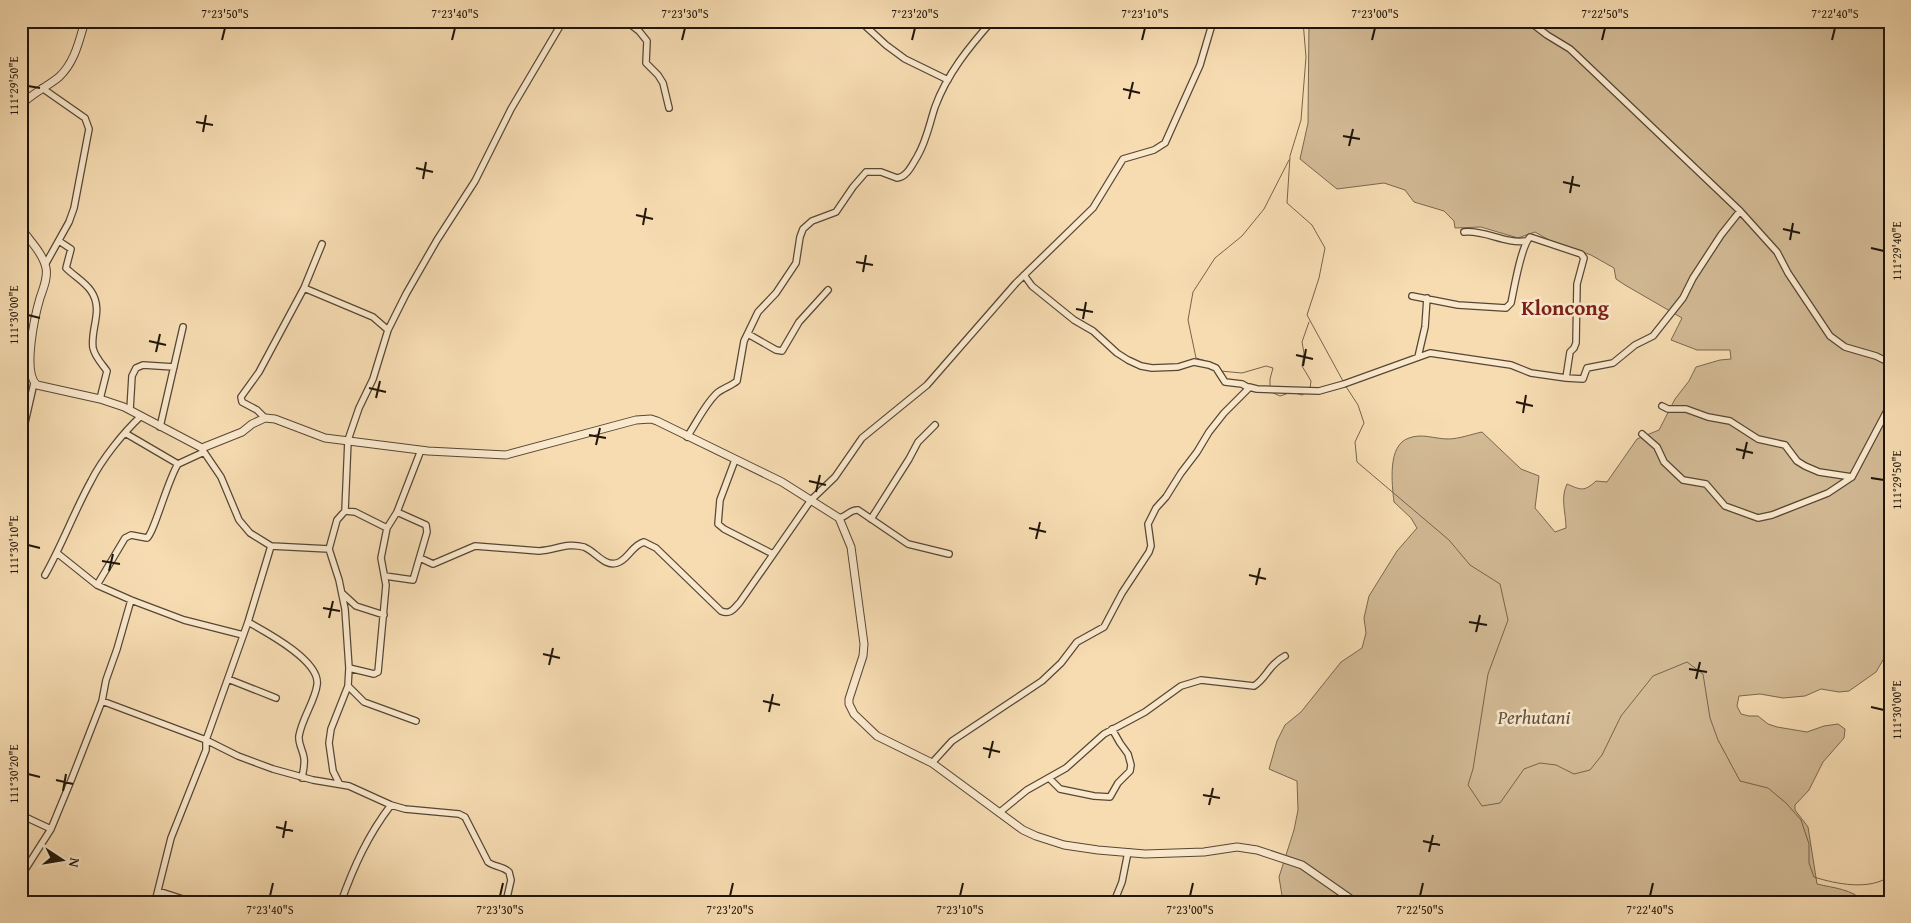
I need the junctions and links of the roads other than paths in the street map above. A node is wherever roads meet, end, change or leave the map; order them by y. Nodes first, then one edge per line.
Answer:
1 (85, 21) edge
2 (563, 21) edge
3 (626, 21) edge
4 (860, 21) edge
5 (992, 21) edge
6 (1214, 21) edge
7 (1529, 21) edge
8 (948, 80) junction
9 (42, 88) junction
10 (21, 105) edge
11 (668, 108) dead end
12 (1740, 211) junction
13 (21, 228) edge
14 (1464, 232) dead end
15 (59, 241) junction
16 (1526, 241) junction
17 (322, 244) dead end
18 (45, 265) junction
19 (1024, 275) junction
20 (304, 288) junction
21 (828, 290) dead end
22 (1412, 296) dead end
23 (1427, 298) junction
24 (183, 326) dead end
25 (388, 330) junction
26 (748, 334) junction
27 (1418, 357) junction
28 (1890, 363) edge
29 (174, 367) junction
30 (1566, 378) junction
31 (34, 383) junction
32 (1249, 387) junction
33 (100, 399) junction
34 (1890, 405) edge
35 (1662, 406) dead end
36 (130, 410) junction
37 (141, 416) junction
38 (265, 418) junction
39 (935, 425) dead end
40 (160, 427) junction
41 (125, 433) junction
42 (1642, 434) dead end
43 (688, 437) junction
44 (21, 440) edge
45 (348, 440) junction
46 (203, 450) junction
47 (421, 450) junction
48 (735, 460) junction
49 (178, 464) junction
50 (1852, 477) junction
51 (811, 500) junction
52 (345, 511) junction
53 (397, 512) junction
54 (839, 518) junction
55 (871, 519) junction
56 (387, 528) junction
57 (271, 546) junction
58 (329, 549) junction
59 (57, 553) junction
60 (773, 554) junction
61 (949, 554) dead end
62 (420, 558) junction
63 (45, 575) dead end
64 (385, 576) junction
65 (97, 585) junction
66 (342, 593) junction
67 (132, 600) junction
68 (384, 615) junction
69 (248, 622) junction
70 (243, 634) junction
71 (1286, 656) dead end
72 (349, 668) junction
73 (228, 679) junction
74 (348, 686) junction
75 (276, 698) dead end
76 (102, 701) junction
77 (416, 721) dead end
78 (1112, 729) junction
79 (206, 740) junction
80 (932, 763) junction
81 (302, 778) junction
82 (1049, 778) junction
83 (338, 783) junction
84 (391, 805) junction
85 (1000, 812) junction
86 (21, 815) edge
87 (50, 829) junction
88 (1128, 852) junction
89 (21, 876) edge
90 (158, 891) junction
91 (155, 902) edge
92 (192, 902) edge
93 (341, 902) edge
94 (506, 902) edge
95 (1114, 902) edge
96 (1355, 902) edge

1 - 9 street
2 - 25 street
3 - 11 street
4 - 8 street
5 - 8 street
6 - 19 street
7 - 12 street
8 - 26 street
9 - 10 street
9 - 15 street
12 - 28 street
12 - 30 street
13 - 18 street
14 - 16 street
15 - 18 street
15 - 33 street
16 - 23 street
16 - 30 street
17 - 20 street
18 - 31 street
19 - 32 street
19 - 51 street
20 - 25 street
20 - 38 street
21 - 26 street
22 - 23 street
23 - 27 street
24 - 29 street
25 - 45 street
26 - 43 street
27 - 30 street
27 - 32 street
29 - 36 street
29 - 40 street
31 - 33 street
31 - 44 street
32 - 80 street
33 - 36 street
34 - 50 street
35 - 50 street
36 - 37 street
37 - 40 street
37 - 41 street
38 - 45 street
38 - 46 street
39 - 55 street
40 - 46 street
41 - 49 street
41 - 59 street
42 - 50 street
43 - 47 street
43 - 48 street
45 - 47 street
45 - 52 street
46 - 49 street
46 - 57 street
47 - 53 street
48 - 51 street
48 - 60 street
49 - 65 street
51 - 54 street
51 - 60 street
52 - 56 street
52 - 58 street
53 - 56 street
53 - 62 street
54 - 55 street
54 - 80 street
55 - 61 street
56 - 64 street
57 - 58 street
57 - 69 street
58 - 66 street
59 - 63 street
59 - 65 street
60 - 62 street
62 - 64 street
64 - 68 street
65 - 67 street
66 - 68 street
66 - 72 street
67 - 70 street
67 - 76 street
68 - 72 street
69 - 70 street
69 - 81 street
70 - 73 street
71 - 78 street
72 - 74 street
73 - 75 street
73 - 79 street
74 - 77 street
74 - 83 street
76 - 79 street
76 - 87 street
78 - 82 street
78 - 82 street
79 - 81 street
79 - 90 street
80 - 85 street
81 - 83 street
82 - 85 street
83 - 84 street
84 - 93 street
84 - 94 street
85 - 88 street
86 - 87 street
87 - 89 street
88 - 95 street
88 - 96 street
90 - 91 street
90 - 92 street

